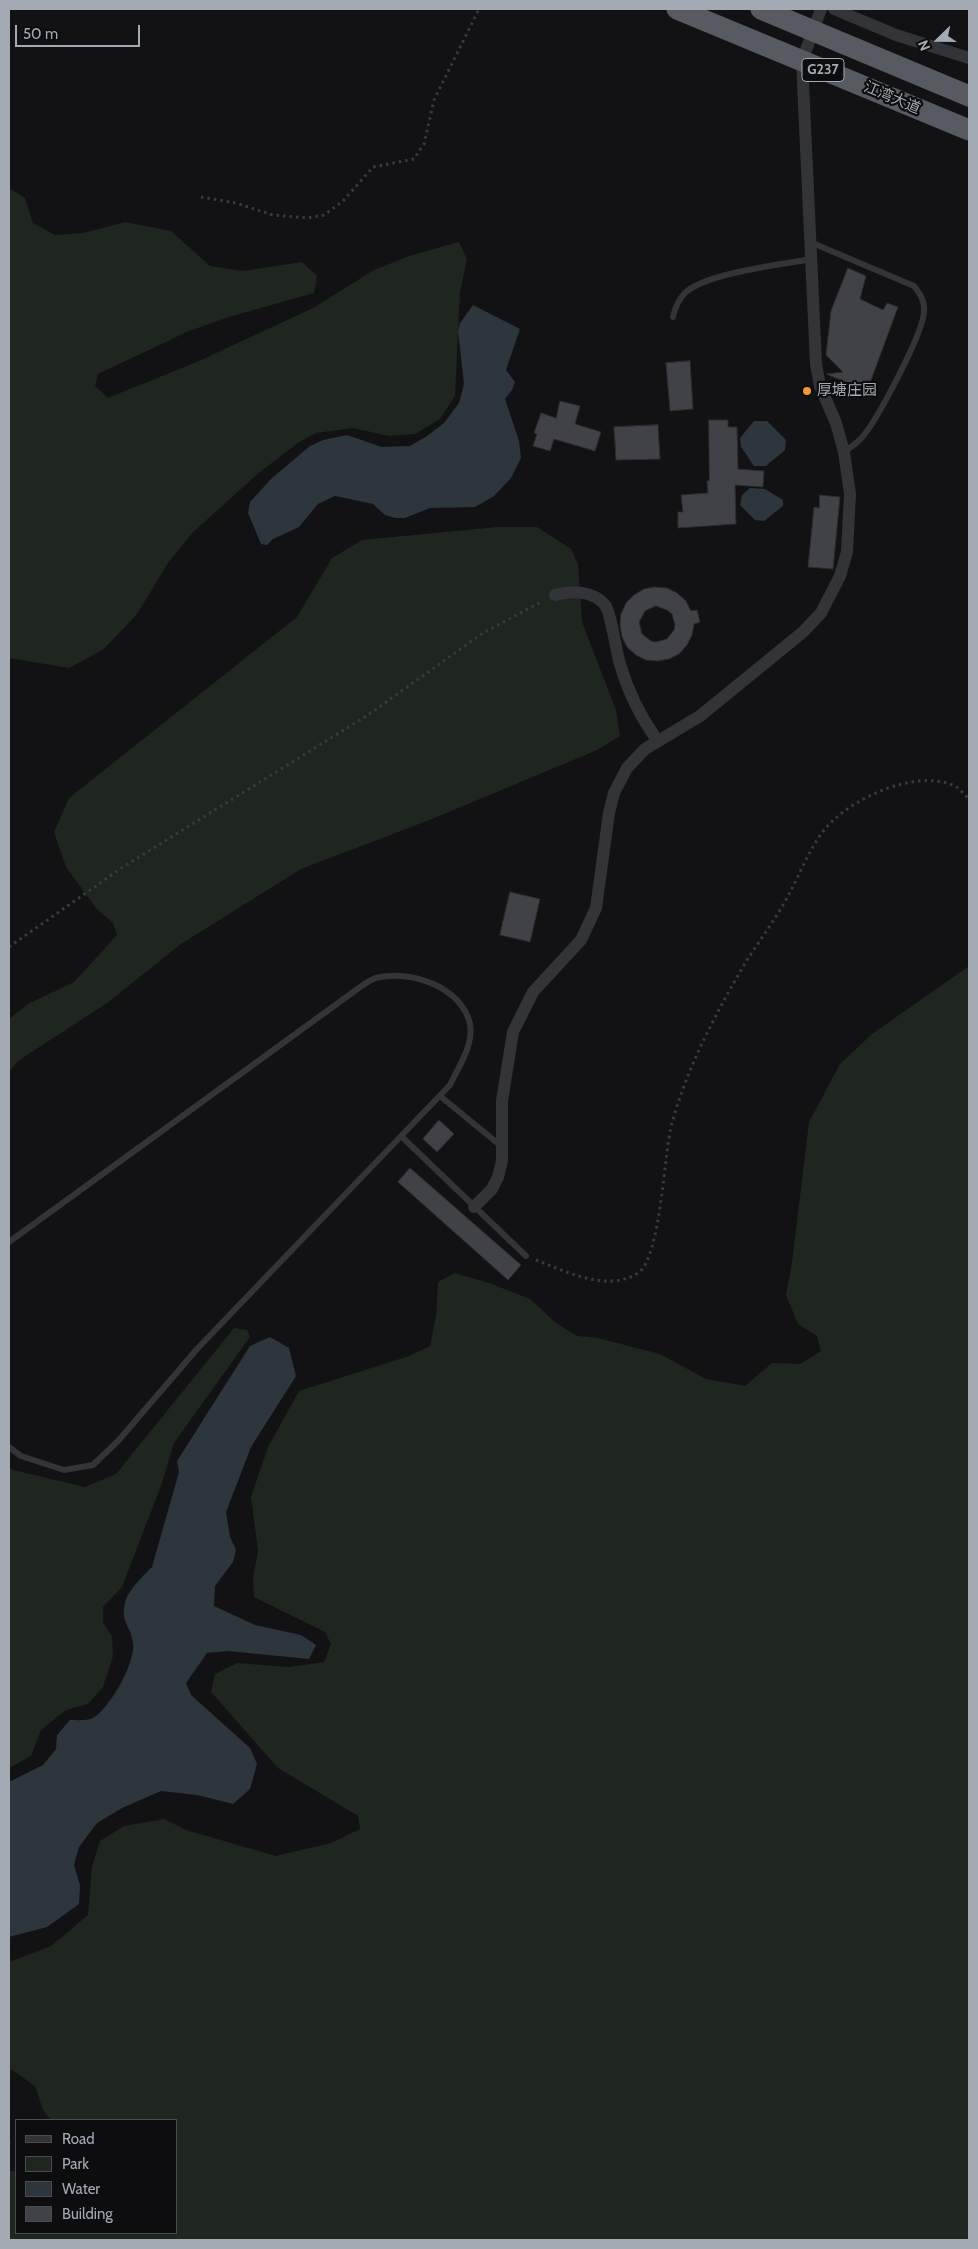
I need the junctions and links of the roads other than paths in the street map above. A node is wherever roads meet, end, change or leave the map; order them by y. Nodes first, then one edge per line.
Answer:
1 (677, 9) edge
2 (761, 9) edge
3 (821, 9) edge
4 (834, 9) edge
5 (812, 30) junction
6 (969, 58) edge
7 (802, 61) junction
8 (969, 96) edge
9 (969, 130) edge
10 (810, 242) junction
11 (811, 259) junction
12 (673, 317) dead end
13 (844, 452) junction
14 (555, 595) road end
15 (658, 740) junction
16 (440, 1096) junction
17 (401, 1136) junction
18 (502, 1147) junction
19 (474, 1207) junction
20 (9, 1242) edge
21 (526, 1256) road end
22 (9, 1447) edge

1 - 7 highway, 江湾大道 / G237
2 - 5 highway, G237
3 - 5 street
4 - 6 street
5 - 7 street
5 - 8 highway, G237
7 - 9 highway, 江湾大道 / G237
7 - 10 street
10 - 11 street
10 - 13 lane
11 - 12 lane
11 - 13 street
13 - 15 street
14 - 15 street
15 - 18 street
16 - 17 lane
16 - 18 lane
16 - 20 lane
17 - 19 lane
17 - 22 lane
18 - 19 street
19 - 21 lane

